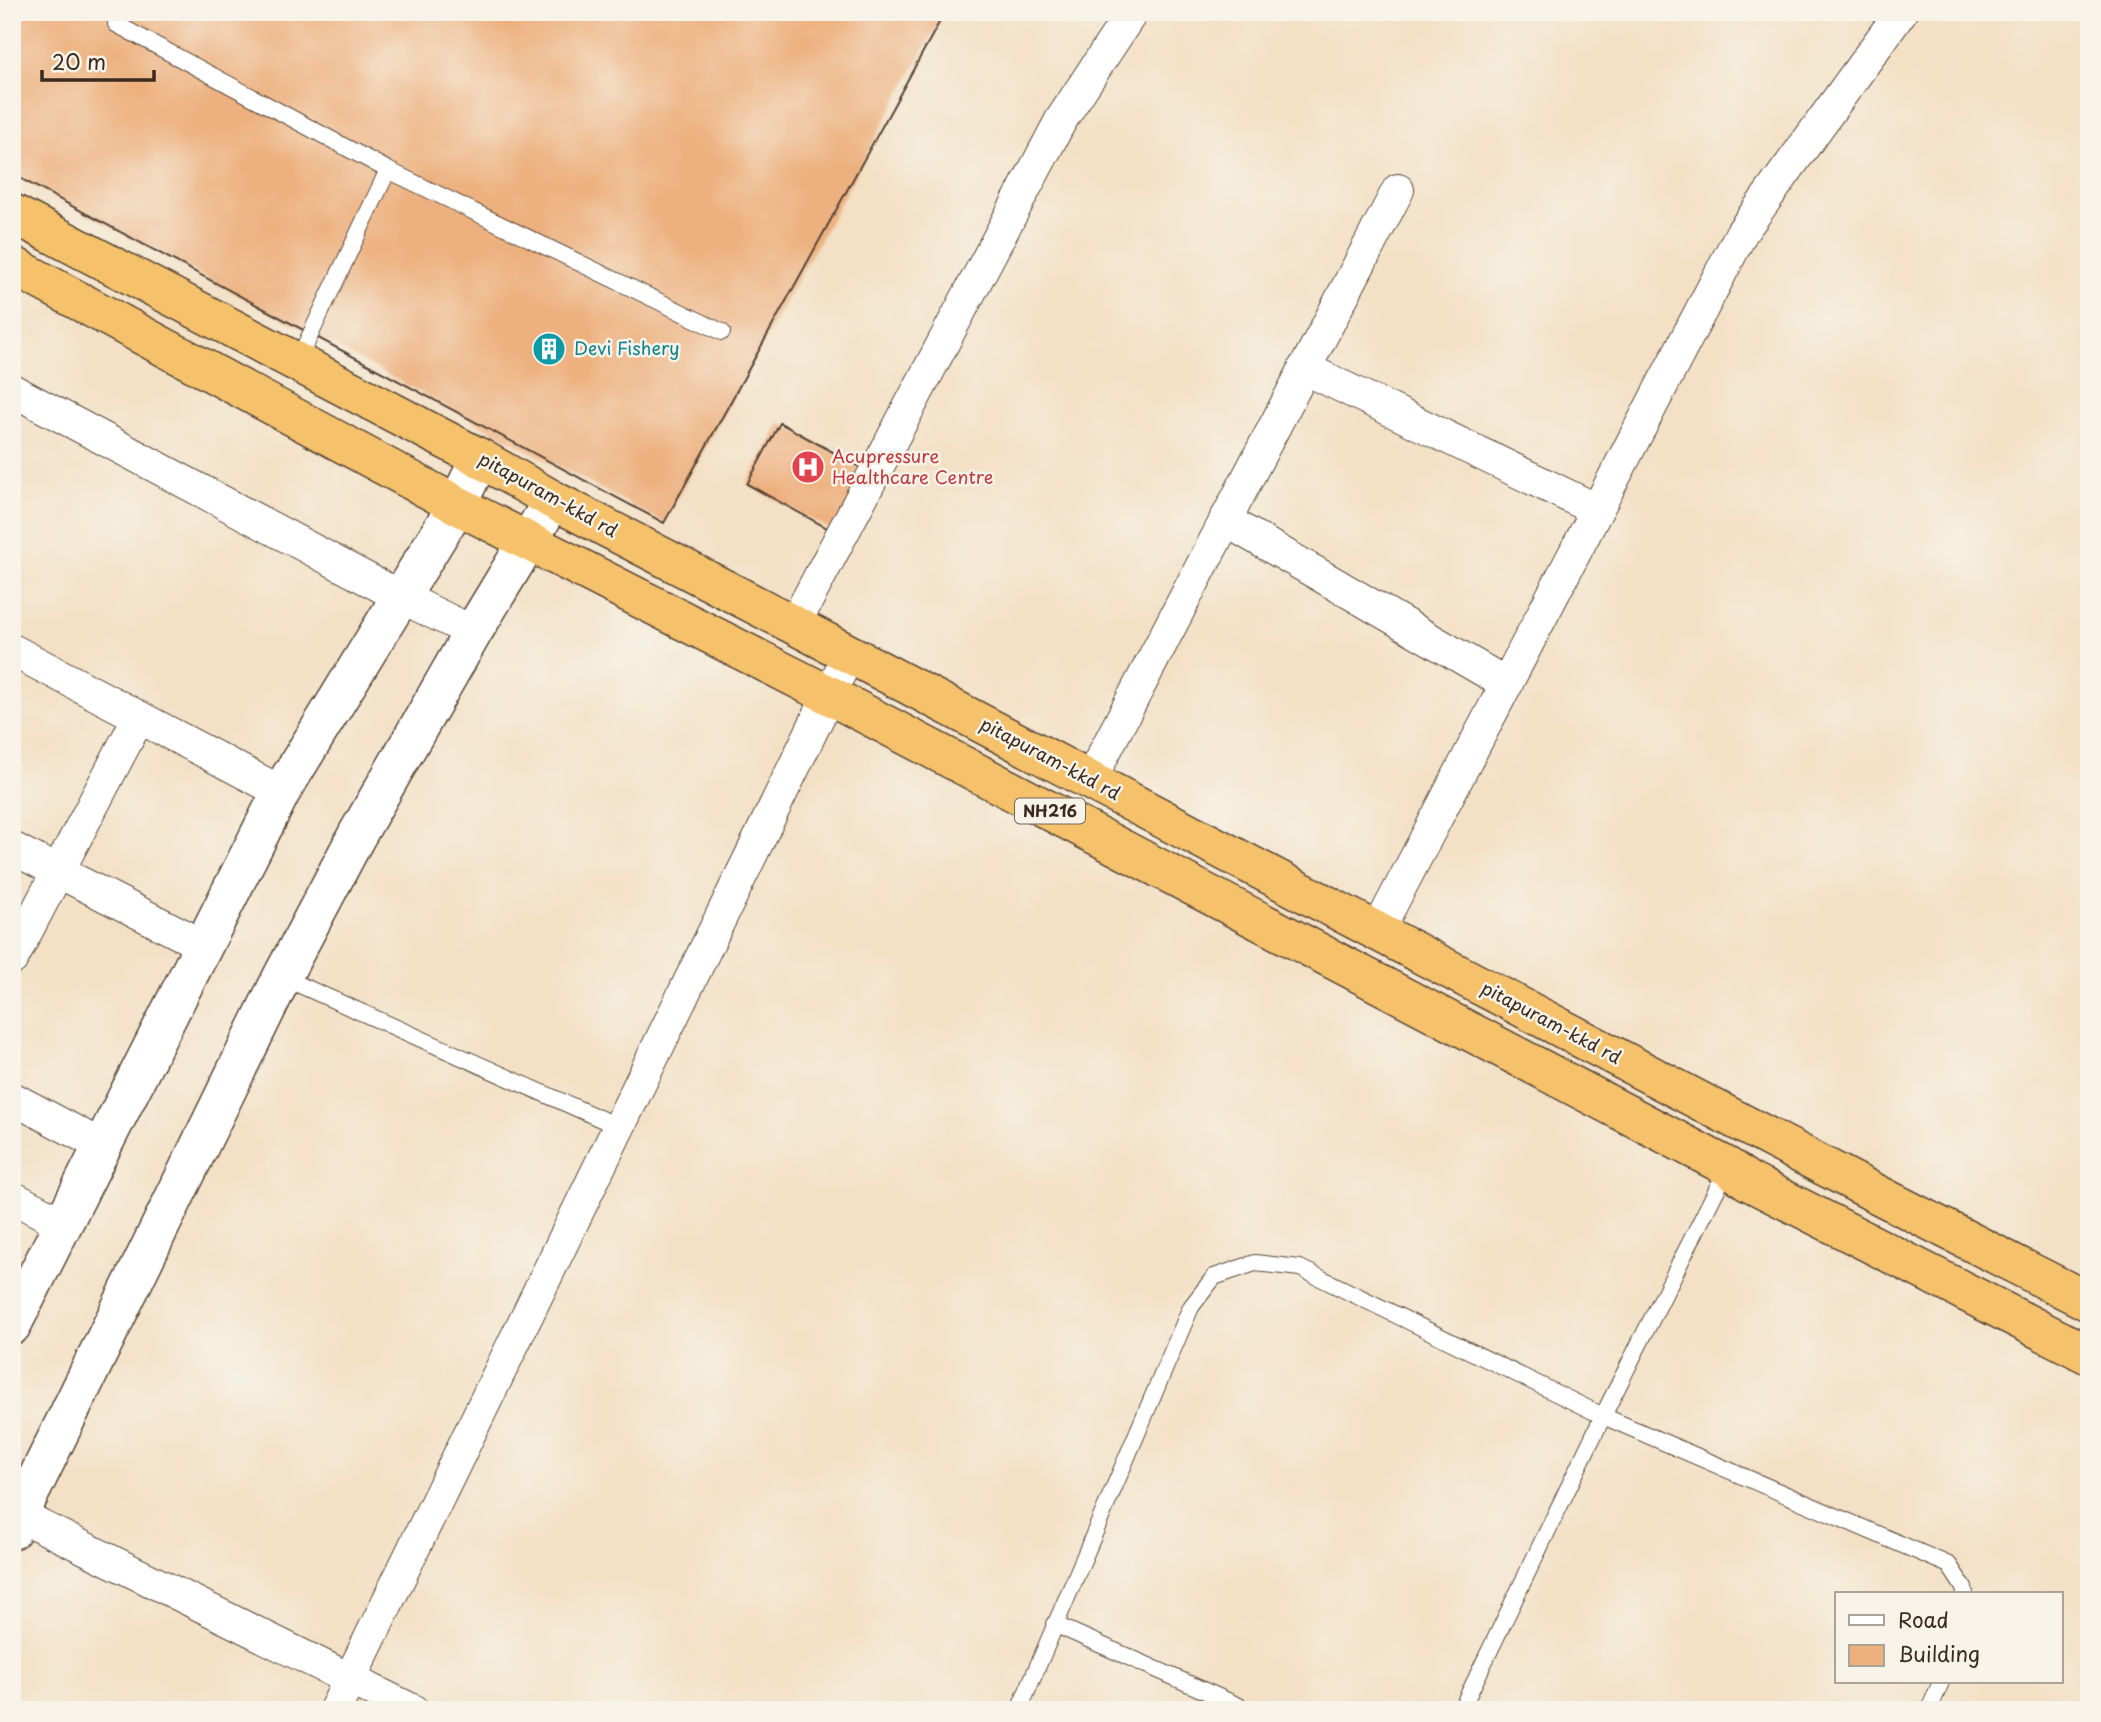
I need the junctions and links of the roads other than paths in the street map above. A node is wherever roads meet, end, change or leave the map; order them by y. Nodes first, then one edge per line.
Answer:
1 (1132, 12) edge
2 (1901, 12) edge
3 (116, 24) dead end
4 (388, 170) junction
5 (1398, 190) dead end
6 (12, 213) edge
7 (12, 265) edge
8 (722, 332) dead end
9 (297, 362) junction
10 (1304, 368) junction
11 (12, 390) edge
12 (480, 458) junction
13 (553, 500) junction
14 (457, 505) junction
15 (1597, 510) junction
16 (1225, 520) junction
17 (527, 542) junction
18 (401, 597) junction
19 (794, 625) junction
20 (473, 632) junction
21 (12, 650) edge
22 (849, 654) junction
23 (1507, 684) junction
24 (829, 695) junction
25 (139, 717) junction
26 (1090, 780) junction
27 (281, 792) junction
28 (12, 848) edge
29 (57, 873) junction
30 (1377, 932) junction
31 (204, 946) junction
32 (12, 959) edge
33 (282, 977) junction
34 (12, 1098) edge
35 (619, 1127) junction
36 (102, 1146) junction
37 (1728, 1167) junction
38 (12, 1197) edge
39 (63, 1224) junction
40 (2089, 1302) edge
41 (12, 1325) edge
42 (2089, 1355) edge
43 (1603, 1416) junction
44 (15, 1519) edge
45 (1965, 1592) edge
46 (1054, 1624) junction
47 (351, 1679) junction
48 (1940, 1684) edge
49 (335, 1710) edge
50 (412, 1710) edge
51 (1019, 1710) edge
52 (1248, 1710) edge
53 (1461, 1710) edge
54 (1929, 1710) edge

1 - 19 street
2 - 15 street
3 - 4 lane
4 - 8 lane
4 - 9 lane
5 - 10 street
6 - 9 highway, pitapuram-kkd rd / NH216
7 - 14 highway, NH216
9 - 12 highway, pitapuram-kkd rd / NH216
10 - 15 street
10 - 16 street
11 - 18 street
12 - 13 highway, pitapuram-kkd rd / NH216
12 - 14 street
13 - 17 street
13 - 19 highway, pitapuram-kkd rd / NH216
14 - 17 highway, NH216
14 - 18 street
15 - 23 street
16 - 23 street
16 - 26 street
17 - 20 street
17 - 24 highway, NH216
18 - 20 street
18 - 27 street
19 - 22 highway, pitapuram-kkd rd / NH216
20 - 33 street
21 - 25 street
22 - 24 street
22 - 26 highway, pitapuram-kkd rd / NH216
23 - 30 street
24 - 35 street
24 - 37 highway, NH216
25 - 27 street
25 - 29 street
26 - 30 highway, pitapuram-kkd rd / NH216
27 - 31 street
28 - 29 street
29 - 31 street
29 - 32 street
30 - 40 highway, pitapuram-kkd rd / NH216
31 - 36 street
33 - 35 lane
33 - 44 street
34 - 36 street
35 - 47 street
36 - 39 street
37 - 42 highway, NH216
37 - 43 lane
38 - 39 street
39 - 41 street
43 - 45 lane
43 - 46 lane
43 - 53 lane
44 - 47 street
46 - 51 lane
46 - 52 lane
47 - 49 street
47 - 50 street
48 - 54 lane

